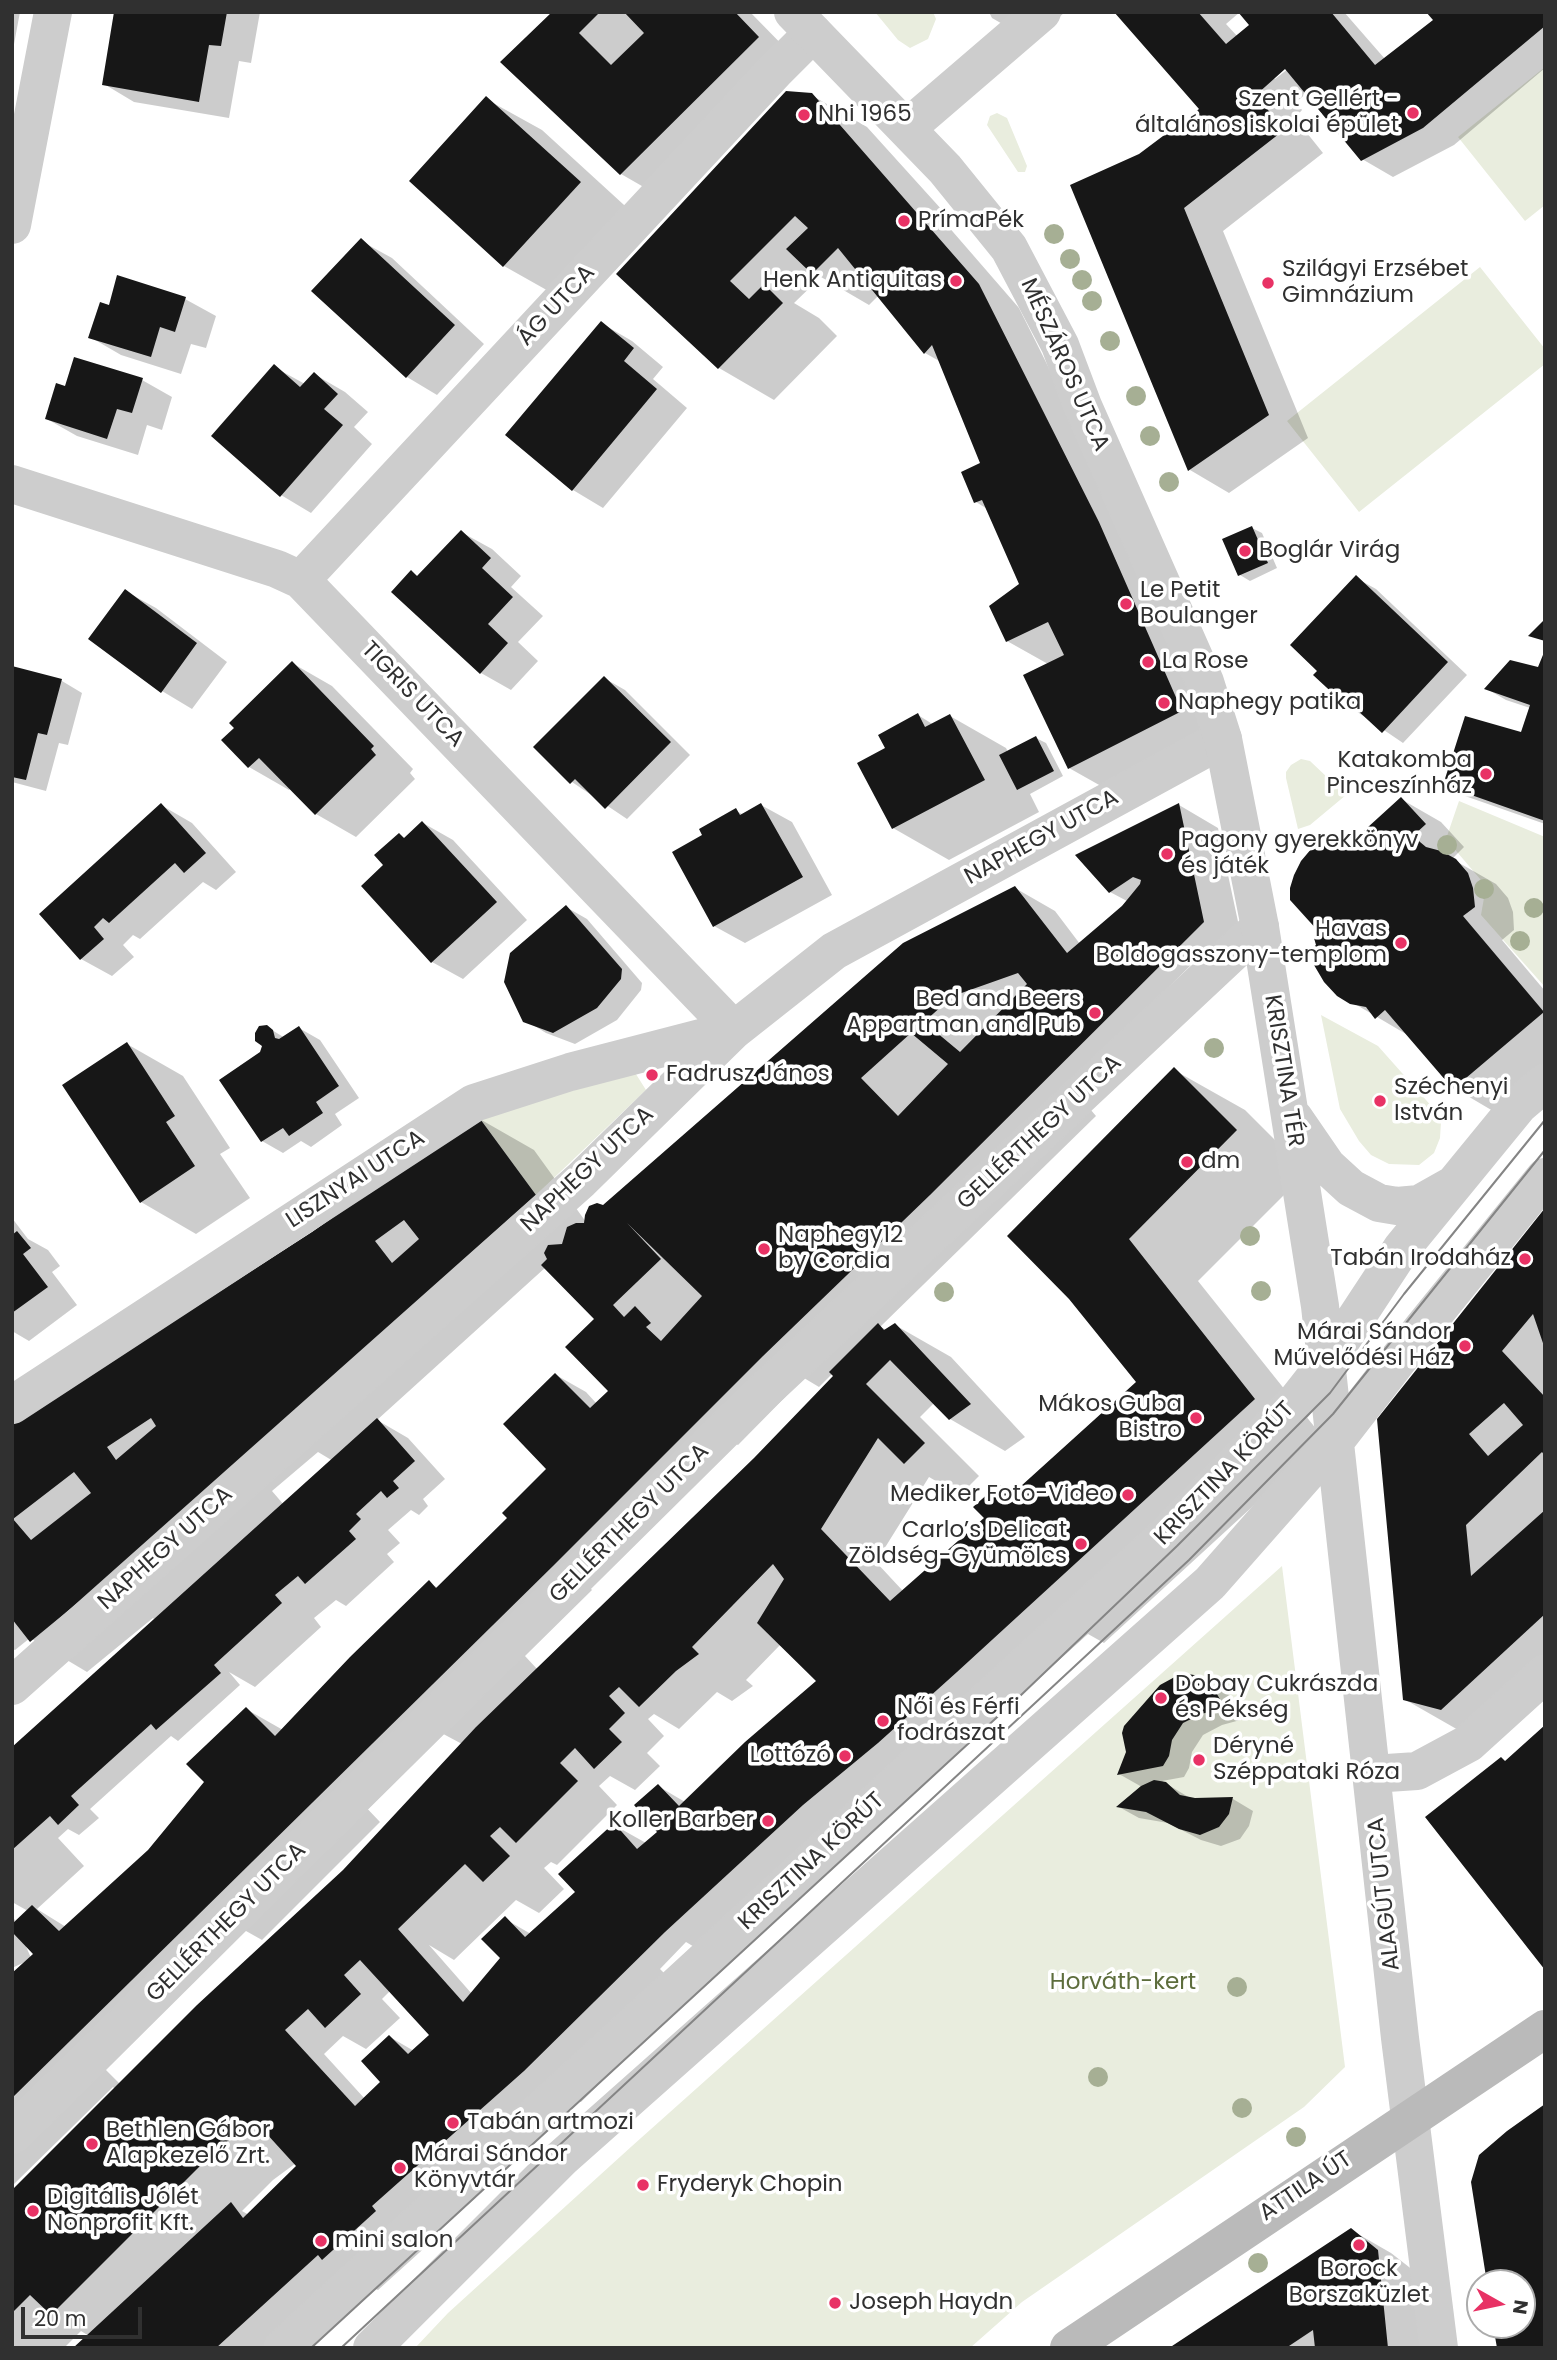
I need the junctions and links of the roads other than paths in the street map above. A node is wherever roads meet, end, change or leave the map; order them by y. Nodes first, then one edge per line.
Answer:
1 (53, 12) edge
2 (1042, 12) edge
3 (803, 23) edge
4 (907, 128) junction
5 (12, 225) edge
6 (12, 484) edge
7 (301, 580) junction
8 (1223, 739) junction
9 (1260, 927) junction
10 (734, 1030) junction
11 (1545, 1083) edge
12 (1289, 1111) junction
13 (1545, 1177) edge
14 (1453, 1185) junction
15 (1327, 1362) junction
16 (12, 1405) edge
17 (1336, 1440) junction
18 (1545, 1674) edge
19 (12, 1686) edge
20 (1372, 1774) junction
21 (1545, 2029) edge
22 (1409, 2117) junction
23 (12, 2135) edge
24 (283, 2348) edge
25 (372, 2348) edge
26 (1069, 2348) edge
27 (1439, 2348) edge

1 - 5 street
2 - 4 street
3 - 4 street, MÉSZÁROS UTCA
3 - 7 street, ÁG UTCA
4 - 8 street, MÉSZÁROS UTCA
6 - 7 street, TIGRIS UTCA
7 - 10 street, TIGRIS UTCA
8 - 9 street, KRISZTINA TÉR
8 - 10 street, NAPHEGY UTCA
9 - 12 street, KRISZTINA TÉR
9 - 23 street, GELLÉRTHEGY UTCA
10 - 16 street, LISZNYAI UTCA
10 - 19 street, NAPHEGY UTCA
11 - 14 street
12 - 14 street
12 - 15 street, KRISZTINA TÉR
13 - 17 street
14 - 15 street
15 - 17 street, KRISZTINA TÉR
15 - 24 street, KRISZTINA KÖRÚT
17 - 20 street, ALAGÚT UTCA
17 - 25 street
18 - 20 street
20 - 22 street, ALAGÚT UTCA
21 - 22 main road, ATTILA ÚT
22 - 26 main road, ATTILA ÚT
22 - 27 street, ALAGÚT UTCA

